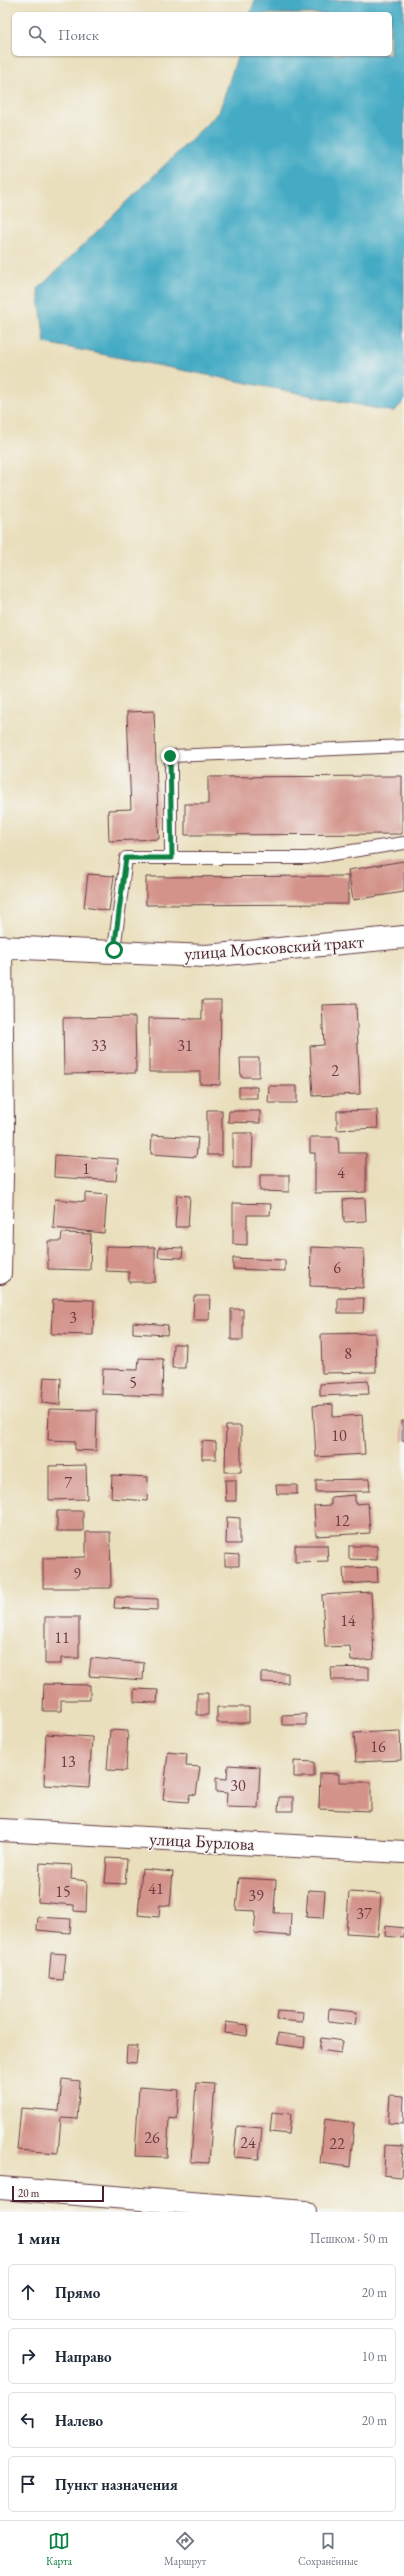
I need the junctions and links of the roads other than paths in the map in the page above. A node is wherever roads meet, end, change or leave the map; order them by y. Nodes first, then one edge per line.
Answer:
1 (404, 746) edge
2 (404, 843) edge
3 (172, 858) junction
4 (404, 937) edge
5 (0, 947) edge
6 (114, 950) junction
7 (1, 1127) edge
8 (0, 1273) edge
9 (0, 1830) edge
10 (404, 1852) edge
11 (0, 2188) edge
12 (305, 2212) edge

1 - 3 lane
2 - 3 lane
3 - 6 lane
4 - 6 street, улица Московский тракт
5 - 6 street, улица Московский тракт
5 - 7 street
7 - 8 street
9 - 10 street, улица Бурлова
11 - 12 street

